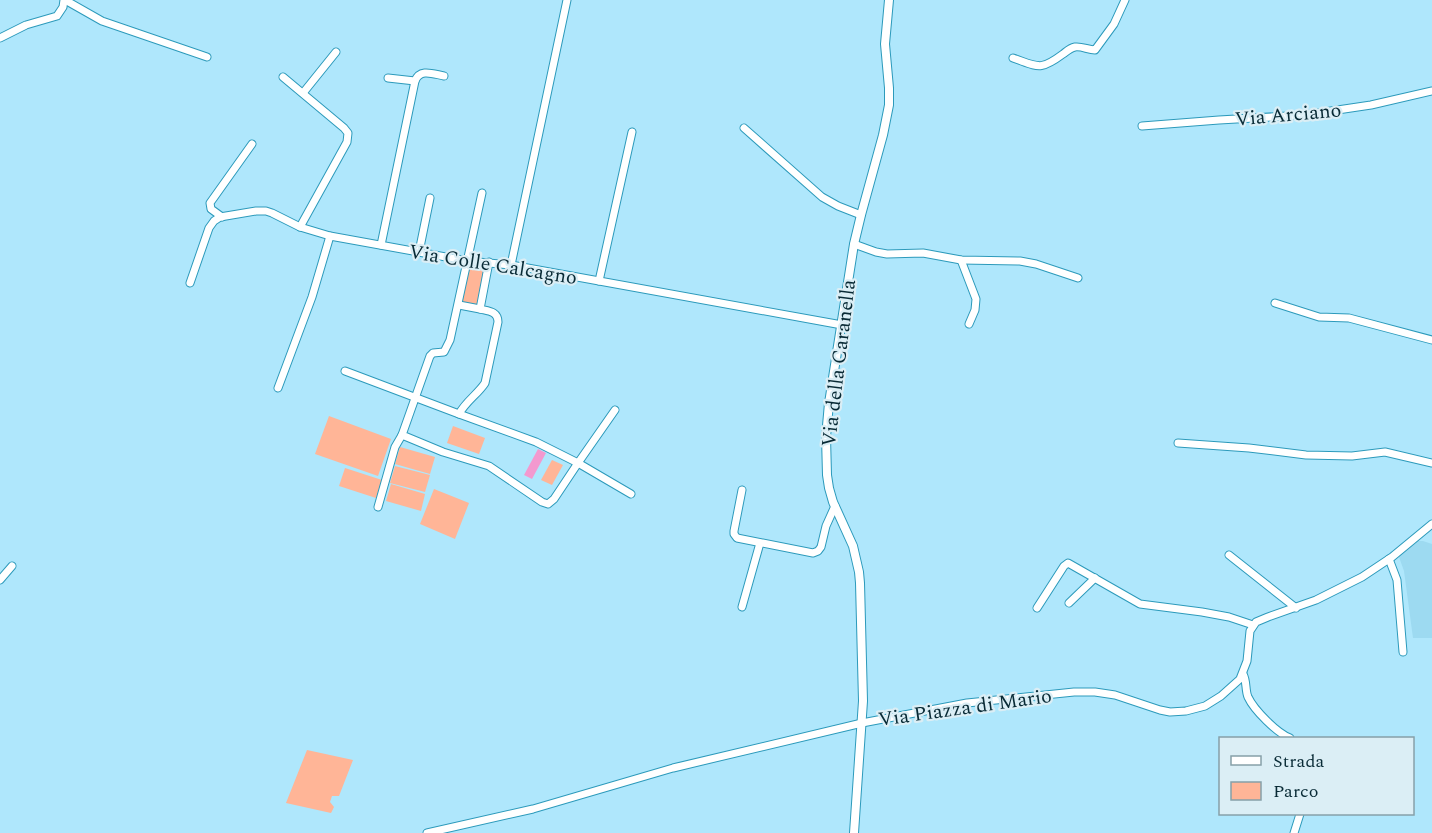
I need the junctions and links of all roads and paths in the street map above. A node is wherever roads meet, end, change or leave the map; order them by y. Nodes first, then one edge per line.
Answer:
1 (65, 0) edge
2 (567, 0) edge
3 (889, 0) edge
4 (1125, 0) edge
5 (0, 38) edge
6 (336, 52) dead end
7 (207, 57) dead end
8 (1013, 58) dead end
9 (444, 76) dead end
10 (283, 77) dead end
11 (388, 78) dead end
12 (416, 81) junction
13 (1432, 91) edge
14 (303, 93) junction
15 (1142, 126) dead end
16 (744, 128) dead end
17 (632, 132) dead end
18 (252, 144) dead end
19 (482, 193) dead end
20 (430, 198) dead end
21 (861, 215) junction
22 (222, 217) junction
23 (300, 227) junction
24 (330, 236) junction
25 (854, 244) junction
26 (381, 245) junction
27 (418, 252) junction
28 (961, 260) junction
29 (468, 261) junction
30 (489, 262) junction
31 (511, 265) junction
32 (1078, 278) dead end
33 (599, 281) junction
34 (190, 283) dead end
35 (1275, 303) dead end
36 (459, 305) junction
37 (480, 309) junction
38 (969, 324) dead end
39 (842, 325) junction
40 (1432, 340) edge
41 (345, 371) dead end
42 (278, 387) dead end
43 (415, 398) junction
44 (615, 410) dead end
45 (459, 414) junction
46 (402, 435) junction
47 (1178, 442) dead end
48 (579, 463) junction
49 (1432, 464) edge
50 (742, 490) dead end
51 (631, 494) dead end
52 (835, 506) junction
53 (378, 507) dead end
54 (1432, 524) edge
55 (760, 543) junction
56 (1229, 555) dead end
57 (1389, 559) junction
58 (12, 566) dead end
59 (1095, 579) junction
60 (0, 580) edge
61 (1070, 603) dead end
62 (742, 607) dead end
63 (1037, 608) dead end
64 (1296, 608) junction
65 (1253, 625) junction
66 (1403, 652) dead end
67 (1243, 674) junction
68 (862, 723) junction
69 (1288, 737) edge
70 (1299, 815) edge
71 (427, 833) edge
72 (854, 833) edge
73 (1294, 833) edge

1 - 5 street
1 - 7 street
2 - 31 street
3 - 21 main road, Via della Caranella
4 - 8 street
6 - 14 street
9 - 12 street
10 - 14 street
11 - 12 street
12 - 26 street
13 - 15 street, Via Arciano
14 - 23 street
16 - 21 street
17 - 33 street
18 - 22 street
19 - 29 street
20 - 27 street
21 - 25 main road, Via della Caranella
22 - 23 street, Via Colle Calcagno
22 - 34 street
23 - 24 street, Via Colle Calcagno
24 - 26 street, Via Colle Calcagno
24 - 42 street
25 - 28 street
25 - 39 main road, Via della Caranella
26 - 27 street, Via Colle Calcagno
27 - 29 street, Via Colle Calcagno
28 - 32 street
28 - 38 street
29 - 30 street, Via Colle Calcagno
29 - 36 street
30 - 31 street, Via Colle Calcagno
30 - 37 street
31 - 33 street, Via Colle Calcagno
33 - 39 street, Via Colle Calcagno
35 - 40 street
36 - 37 street
36 - 43 street
37 - 45 street
39 - 52 main road, Via della Caranella
41 - 43 street
43 - 45 street
43 - 46 street
44 - 48 street
45 - 48 street
46 - 48 street
46 - 53 street
47 - 49 street
48 - 51 street
50 - 55 street
52 - 55 street
52 - 68 main road, Via della Caranella
54 - 57 street
55 - 62 street
56 - 64 street
57 - 64 street
57 - 66 street
58 - 60 street
59 - 61 street
59 - 63 street
59 - 65 street
64 - 65 street
65 - 67 street
67 - 68 street, Via Piazza di Mario
67 - 69 street
68 - 71 street, Via Piazza di Mario
68 - 72 main road, Via della Caranella
70 - 73 street

